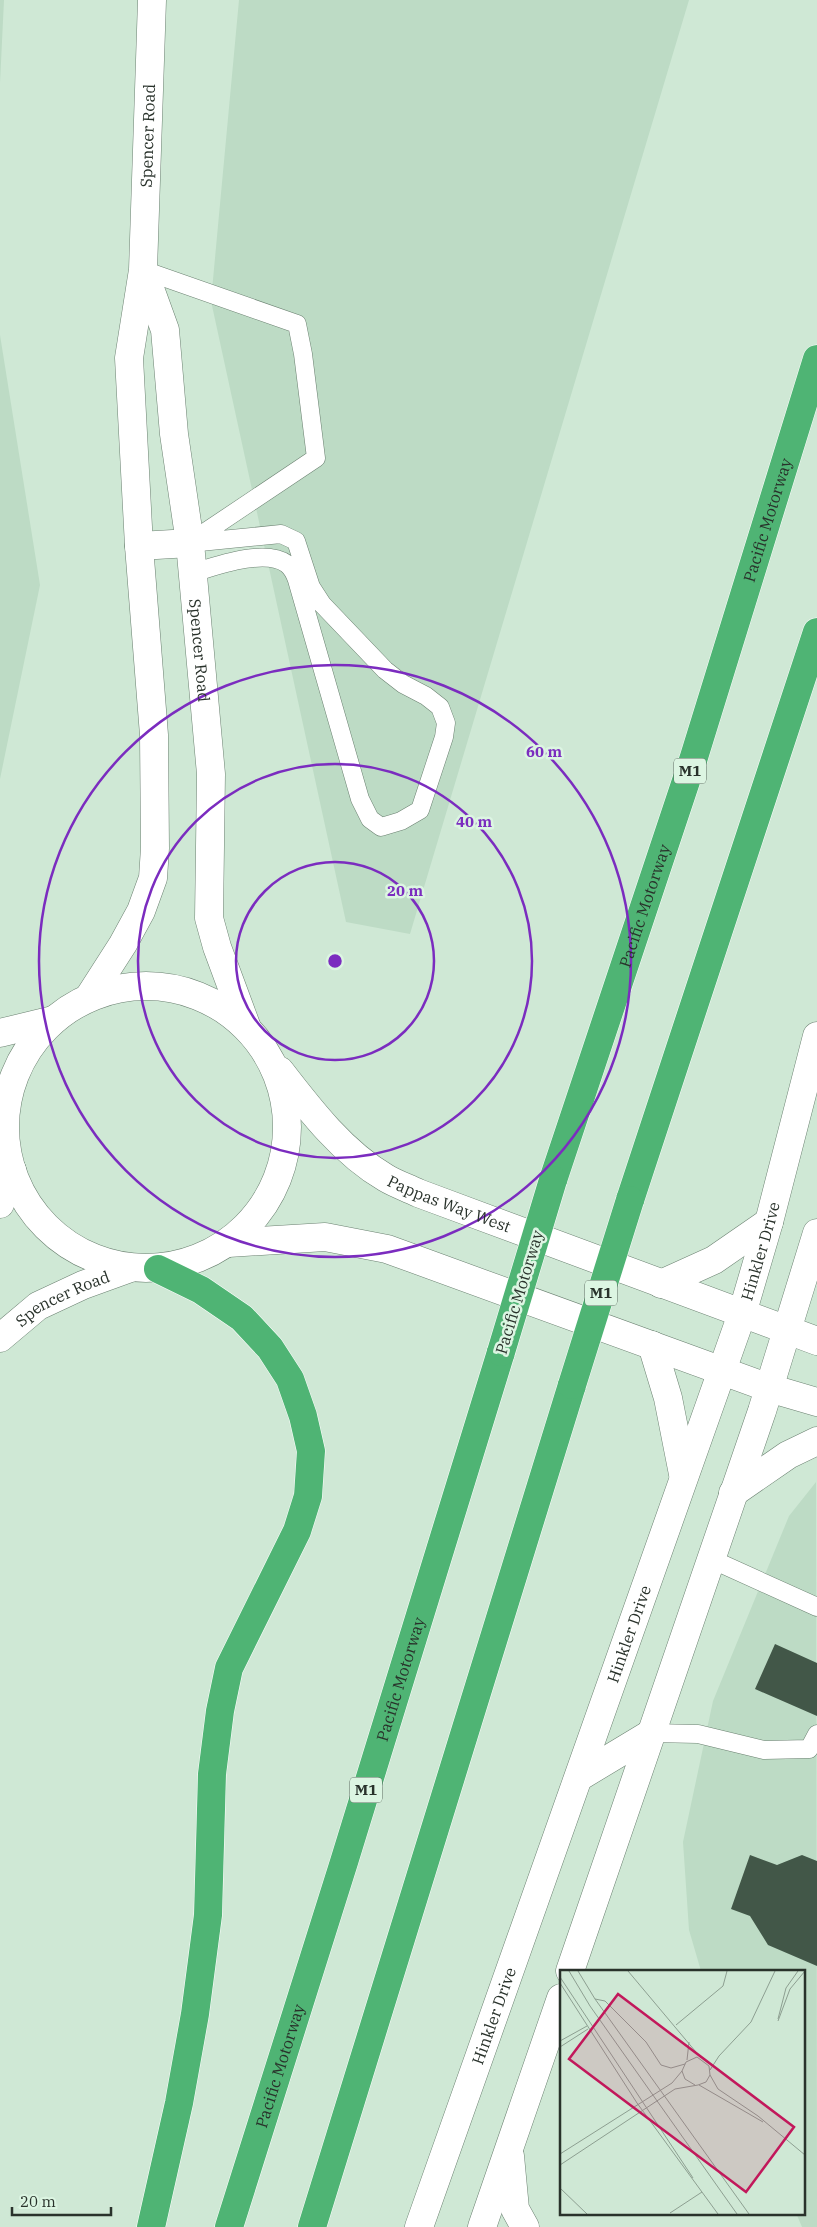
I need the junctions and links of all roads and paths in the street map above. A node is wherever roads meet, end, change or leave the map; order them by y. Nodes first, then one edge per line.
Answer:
1 (152, 0) edge
2 (143, 270) junction
3 (817, 359) edge
4 (190, 543) junction
5 (139, 546) junction
6 (193, 574) junction
7 (817, 632) edge
8 (89, 997) junction
9 (53, 1020) junction
10 (247, 1028) junction
11 (0, 1033) edge
12 (817, 1036) edge
13 (267, 1054) junction
14 (6, 1151) edge
15 (0, 1204) edge
16 (769, 1222) junction
17 (817, 1236) edge
18 (228, 1244) junction
19 (130, 1268) junction
20 (158, 1269) junction
21 (661, 1284) junction
22 (742, 1314) junction
23 (787, 1331) junction
24 (0, 1338) edge
25 (817, 1341) edge
26 (652, 1345) junction
27 (722, 1370) junction
28 (769, 1388) junction
29 (817, 1402) edge
30 (817, 1442) edge
31 (684, 1478) junction
32 (733, 1494) junction
33 (711, 1559) junction
34 (817, 1607) edge
35 (652, 1732) junction
36 (817, 1734) edge
37 (579, 1776) junction
38 (570, 1970) edge
39 (560, 2001) edge
40 (509, 2147) junction
41 (151, 2227) edge
42 (229, 2227) edge
43 (312, 2227) edge
44 (419, 2227) edge
45 (482, 2227) edge
46 (525, 2227) edge

1 - 2 street, Spencer Road
2 - 4 street, Spencer Road
2 - 4 lane
2 - 5 street, Spencer Road
3 - 42 highway, Pacific Motorway / M1, bridge
4 - 5 street
4 - 6 street, Spencer Road
4 - 6 lane
5 - 8 street, Spencer Road
6 - 10 street, Spencer Road
7 - 43 highway, M1, bridge
8 - 9 street
8 - 10 street
9 - 11 street
9 - 14 street
10 - 13 street, Pappas Way West
12 - 16 street, Hinkler Drive
13 - 18 street
13 - 21 street, Pappas Way West
14 - 15 street
14 - 19 street
16 - 21 street
16 - 22 street, Hinkler Drive
17 - 23 street
18 - 20 street
18 - 26 street
19 - 20 street
19 - 24 street, Spencer Road
20 - 41 highway
21 - 22 street, Pappas Way West
22 - 23 street, Pappas Way West
22 - 27 street, Hinkler Drive
23 - 25 street, Pappas Way West
23 - 28 street
26 - 27 street
26 - 31 street
27 - 28 street
27 - 31 street, Hinkler Drive
28 - 29 street
28 - 32 street
30 - 32 street
31 - 37 street, Hinkler Drive
32 - 33 street
33 - 34 lane
33 - 35 street
35 - 36 lane
35 - 37 street
35 - 38 street
37 - 44 street, Hinkler Drive
39 - 40 street
40 - 45 street
40 - 46 street

